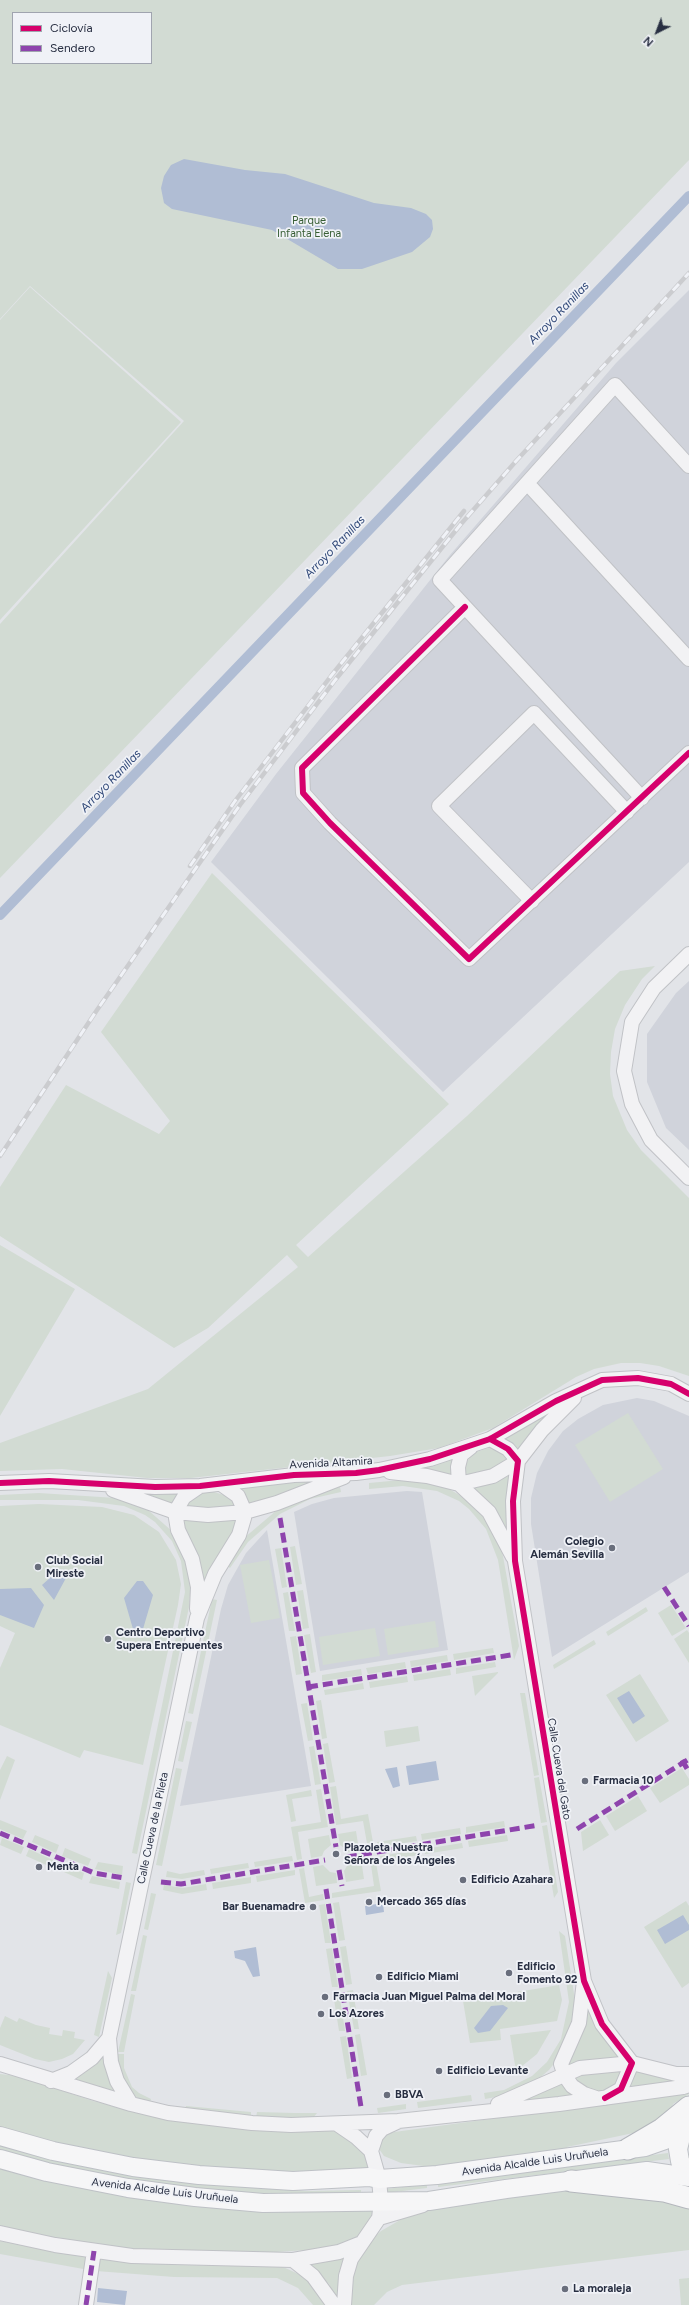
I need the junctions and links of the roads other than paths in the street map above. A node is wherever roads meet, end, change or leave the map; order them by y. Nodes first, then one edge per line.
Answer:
1 (689, 466) edge
2 (527, 483) junction
3 (465, 607) junction
4 (689, 659) edge
5 (689, 752) edge
6 (642, 798) junction
7 (627, 812) junction
8 (532, 901) junction
9 (689, 954) edge
10 (684, 1170) edge
11 (689, 1178) edge
12 (584, 1388) junction
13 (689, 1394) edge
14 (490, 1439) junction
15 (470, 1447) junction
16 (518, 1460) junction
17 (379, 1470) junction
18 (354, 1473) junction
19 (76, 1482) junction
20 (0, 1483) edge
21 (221, 1484) junction
22 (459, 1484) junction
23 (200, 1486) junction
24 (175, 1512) junction
25 (245, 1512) junction
26 (515, 1561) junction
27 (197, 1618) junction
28 (584, 1981) junction
29 (109, 2038) junction
30 (632, 2063) junction
31 (1, 2065) edge
32 (689, 2074) edge
33 (565, 2076) junction
34 (51, 2081) junction
35 (689, 2085) edge
36 (602, 2098) junction
37 (131, 2104) junction
38 (480, 2111) junction
39 (688, 2119) edge
40 (398, 2121) junction
41 (337, 2124) junction
42 (0, 2136) edge
43 (628, 2149) joint
44 (371, 2151) junction
45 (0, 2160) edge
46 (689, 2177) edge
47 (379, 2179) junction
48 (571, 2181) junction
49 (689, 2198) edge
50 (380, 2210) junction
51 (0, 2233) edge
52 (359, 2244) junction
53 (94, 2251) junction
54 (293, 2260) junction
55 (86, 2305) edge
56 (334, 2305) edge
57 (344, 2305) edge

1 - 2 street
2 - 3 street
2 - 4 street
3 - 6 street
3 - 8 street
5 - 6 street
6 - 7 street
7 - 8 street
7 - 8 street
9 - 10 street
10 - 11 street
12 - 13 street, Avenida Altamira
12 - 14 street, Avenida Altamira
12 - 16 street, Avenida Altamira
14 - 15 street, Avenida Altamira
14 - 16 street
15 - 17 street, Avenida Altamira
15 - 22 street
16 - 22 street, Avenida Altamira
16 - 26 street
17 - 18 street, Avenida Altamira
17 - 22 street, Avenida Altamira
18 - 21 street, Avenida Altamira
18 - 25 street, Avenida Altamira
19 - 20 street, Avenida Altamira
19 - 23 street, Avenida Altamira
19 - 24 street, Avenida Altamira
21 - 23 street, Avenida Altamira
21 - 25 street
22 - 26 street
23 - 24 street
24 - 25 street, Avenida Altamira
24 - 27 street
25 - 27 street
26 - 28 street, Calle Cueva del Gato
27 - 29 street, Calle Cueva de la Pileta
28 - 30 street
28 - 33 street
29 - 34 street
29 - 37 street
30 - 32 street
30 - 33 street
30 - 36 street
31 - 34 street
33 - 36 street
33 - 38 street
34 - 37 street
35 - 36 street
36 - 38 street
37 - 41 street
38 - 40 street
39 - 43 highway
39 - 46 main road
40 - 41 street
40 - 44 street
41 - 44 street
42 - 47 main road, Avenida Alcalde Luis Uruñuela
43 - 47 main road, Avenida Alcalde Luis Uruñuela
44 - 47 street
45 - 50 main road, Avenida Alcalde Luis Uruñuela
46 - 48 main road, Avenida Alcalde Luis Uruñuela
47 - 50 street
48 - 49 highway
48 - 50 main road, Avenida Alcalde Luis Uruñuela
50 - 52 street
51 - 53 street
52 - 54 street
52 - 57 street
53 - 54 street
53 - 55 street
54 - 56 street

